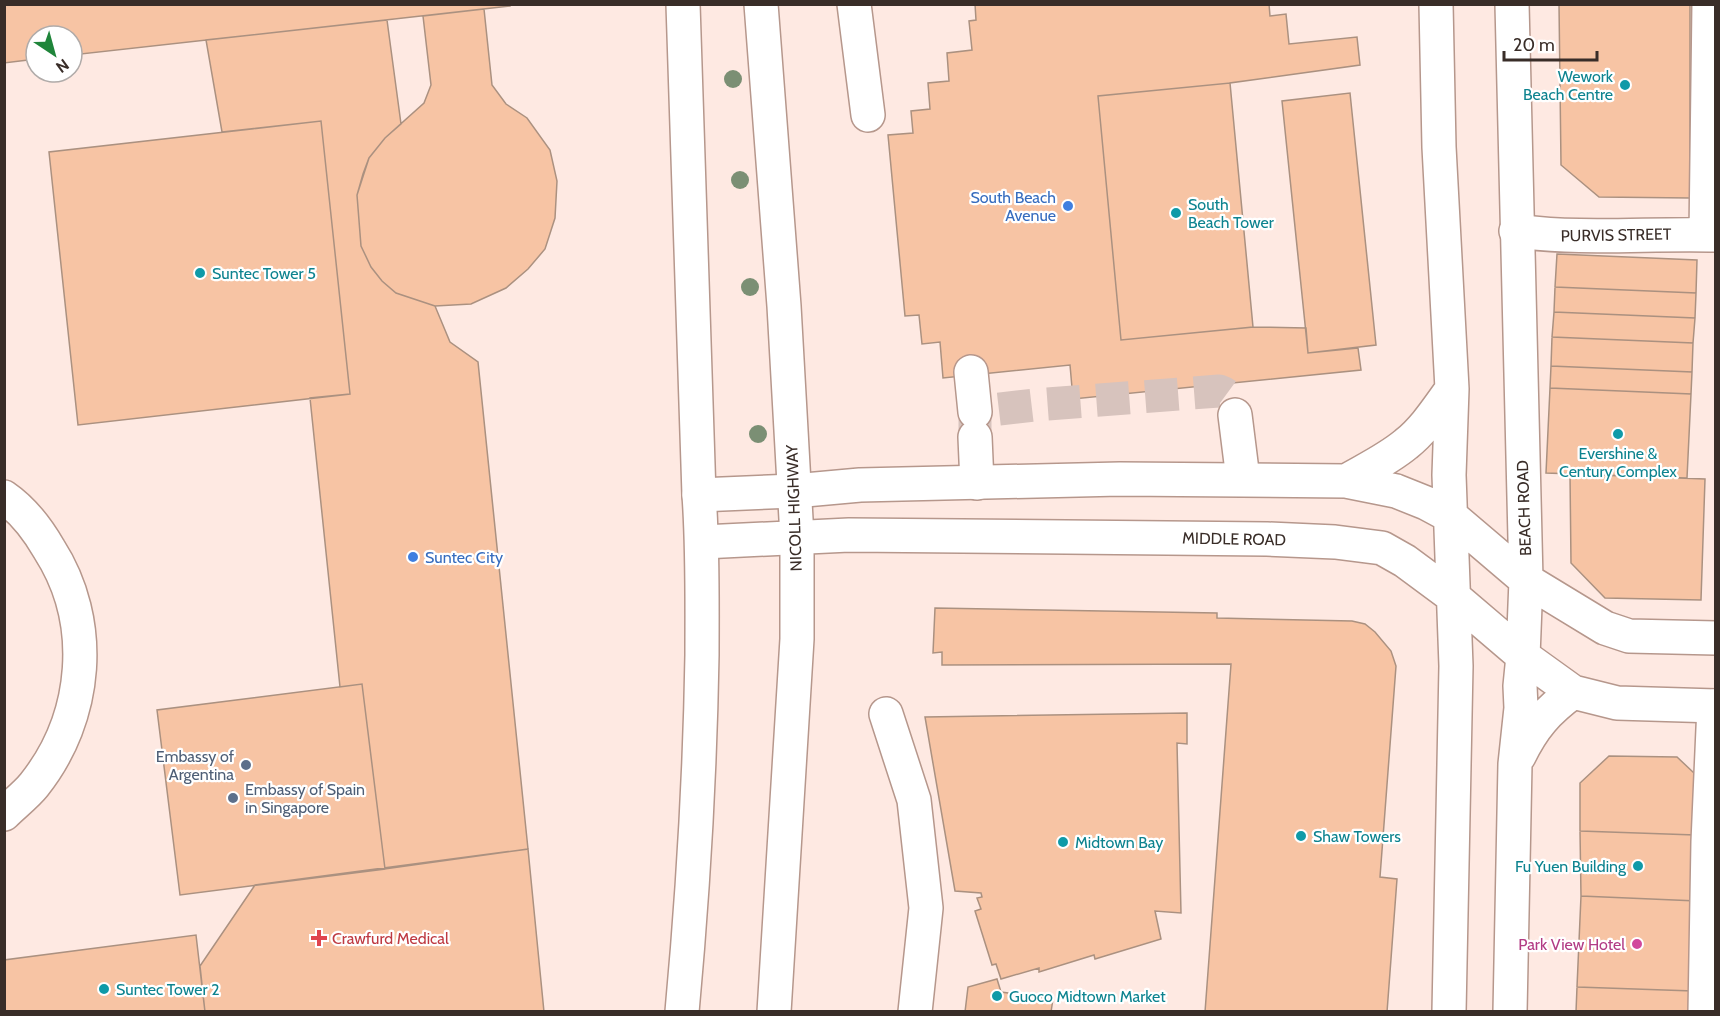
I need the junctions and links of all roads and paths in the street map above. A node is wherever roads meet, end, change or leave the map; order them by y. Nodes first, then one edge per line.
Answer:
1 (683, 4) edge
2 (761, 4) edge
3 (854, 4) edge
4 (1436, 4) edge
5 (1512, 4) edge
6 (1708, 4) edge
7 (1712, 62) edge
8 (868, 115) dead end
9 (1516, 231) junction
10 (1711, 235) edge
11 (971, 372) dead end
12 (1452, 389) junction
13 (1235, 415) tunnel mouth
14 (1243, 479) junction
15 (1346, 481) junction
16 (977, 483) junction
17 (795, 491) junction
18 (699, 495) junction
19 (4, 497) edge
20 (1452, 517) junction
21 (797, 537) junction
22 (703, 542) junction
23 (1526, 580) junction
24 (1455, 598) junction
25 (1716, 638) edge
26 (1523, 656) junction
27 (1574, 692) junction
28 (1715, 706) edge
29 (886, 714) dead end
30 (1515, 764) junction
31 (4, 814) edge
32 (682, 1011) edge
33 (774, 1011) edge
34 (915, 1011) edge
35 (1449, 1011) edge
36 (1510, 1011) edge
37 (1705, 1011) edge

1 - 18 main road
2 - 17 main road, NICOLL HIGHWAY
3 - 8 main road
4 - 12 main road
5 - 9 main road, BEACH ROAD
6 - 7 main road
7 - 10 main road
9 - 10 main road, PURVIS STREET
9 - 23 main road, BEACH ROAD
11 - 16 main road
12 - 15 main road
12 - 20 main road
13 - 14 main road
14 - 15 main road
14 - 16 main road
15 - 20 main road
16 - 17 main road
17 - 18 main road
17 - 21 main road, NICOLL HIGHWAY
18 - 22 main road
19 - 31 main road
20 - 23 main road
20 - 24 main road
21 - 22 main road, MIDDLE ROAD
21 - 24 main road, MIDDLE ROAD
21 - 33 main road, NICOLL HIGHWAY
22 - 32 main road
23 - 25 main road
23 - 26 main road, BEACH ROAD
24 - 26 main road, MIDDLE ROAD
24 - 35 main road
26 - 27 main road, MIDDLE ROAD
26 - 30 main road, BEACH ROAD
27 - 28 main road, MIDDLE ROAD
27 - 30 main road
28 - 37 main road
29 - 34 main road
30 - 36 main road, BEACH ROAD

